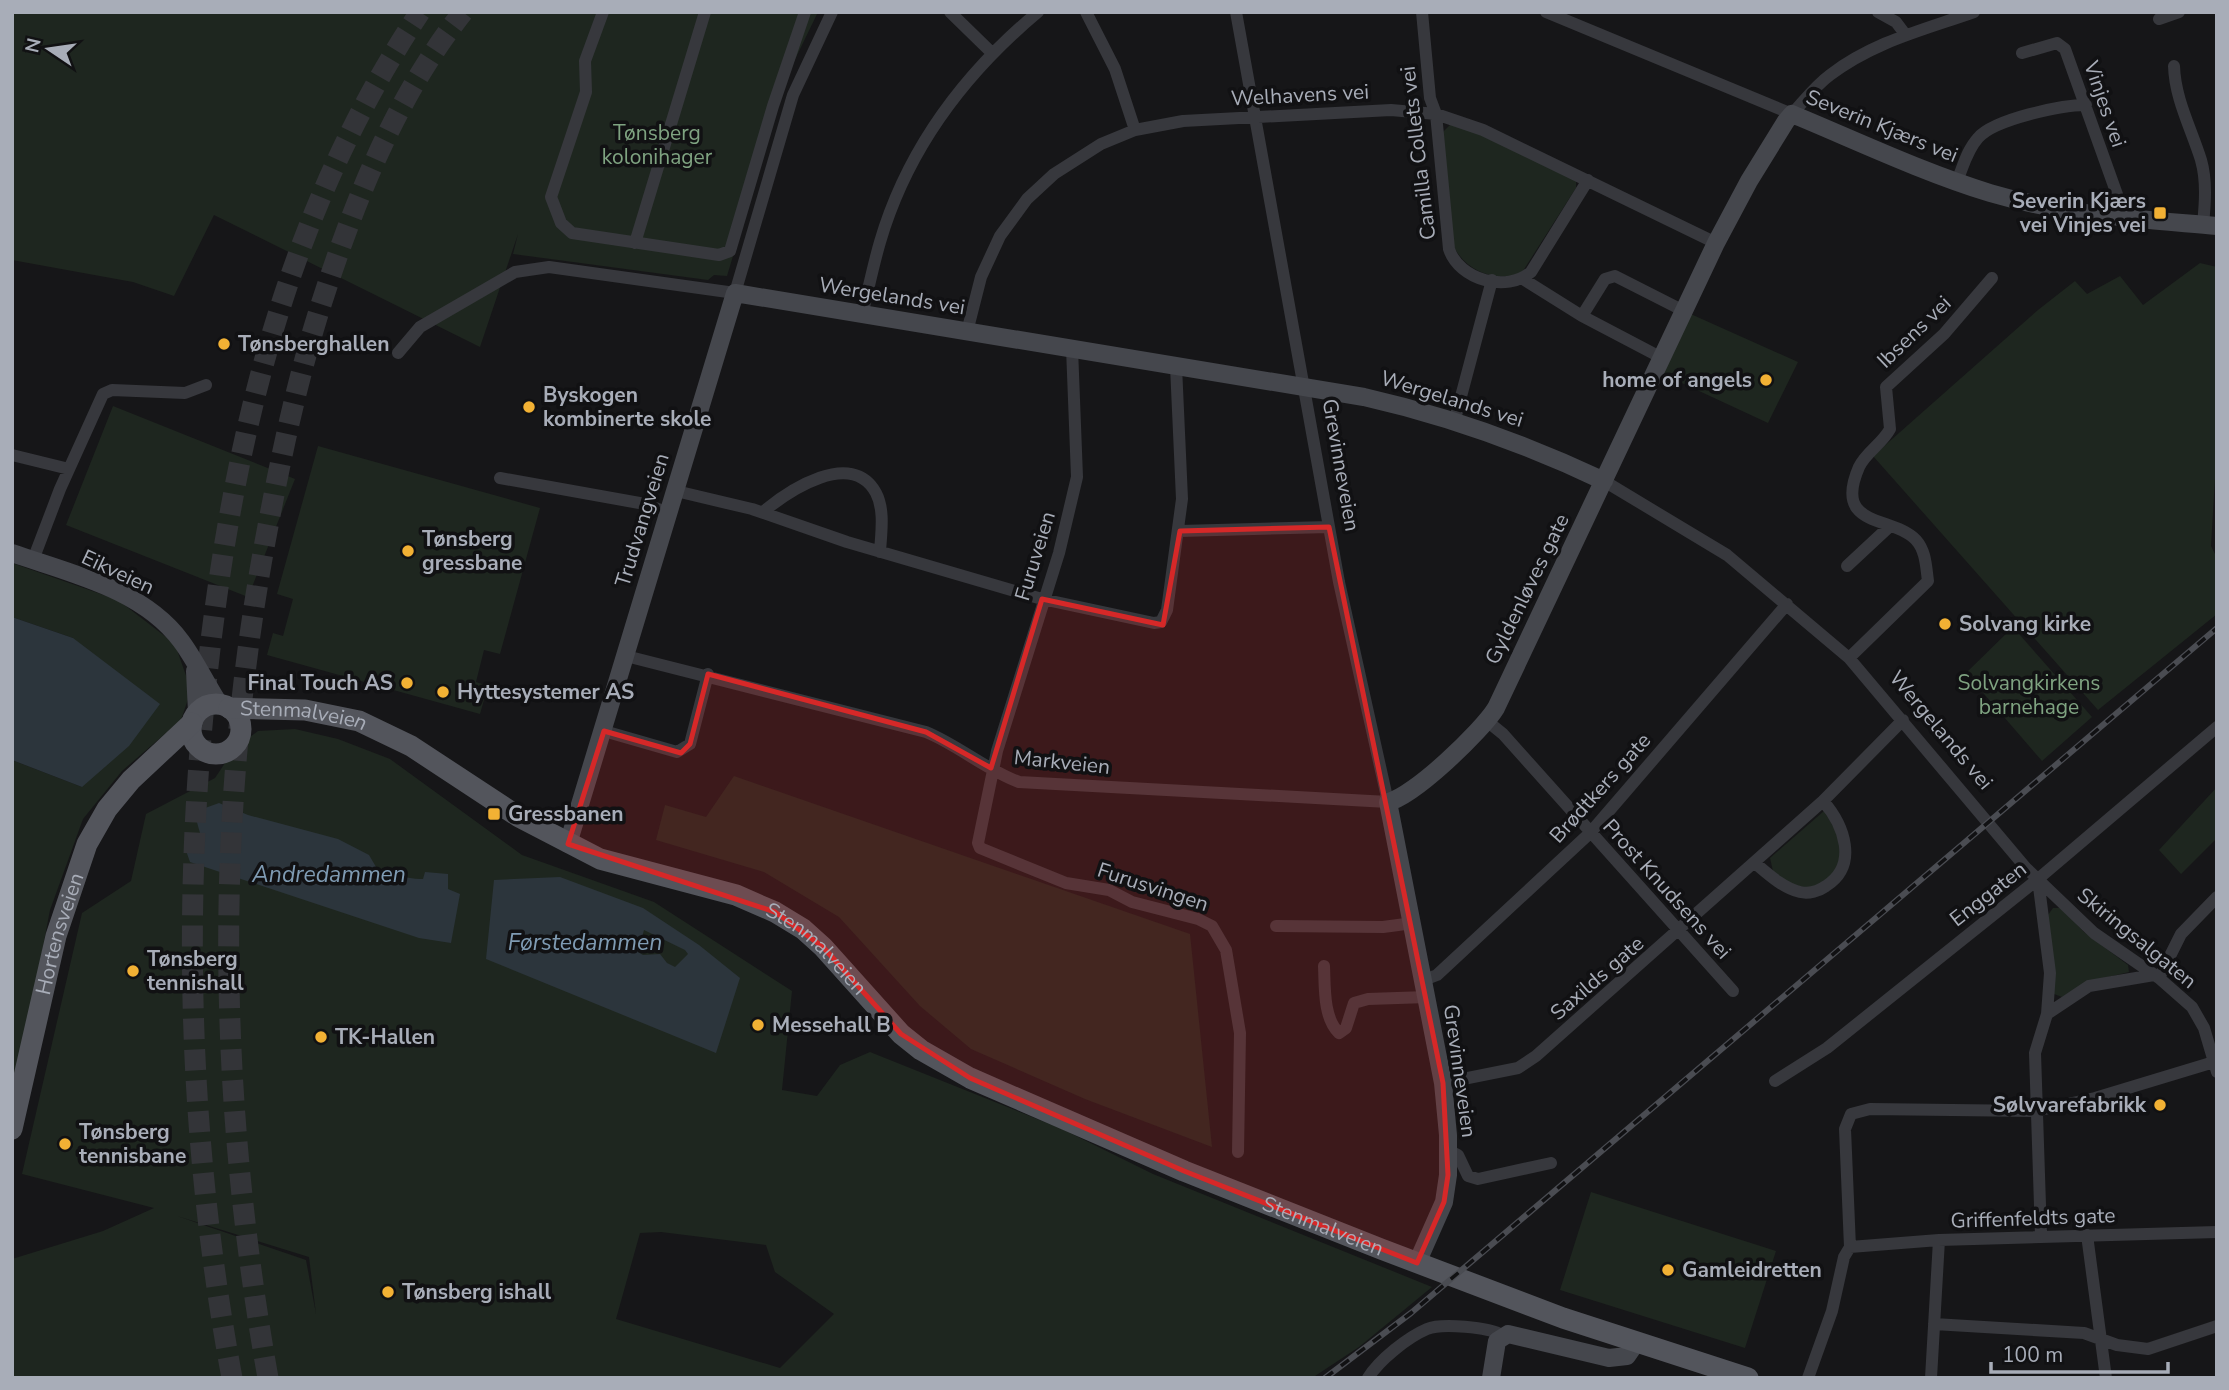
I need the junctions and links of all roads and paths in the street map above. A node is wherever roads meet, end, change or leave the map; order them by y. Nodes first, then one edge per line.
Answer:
1 (603, 12) edge
2 (705, 12) edge
3 (805, 12) edge
4 (832, 12) edge
5 (950, 12) edge
6 (1038, 12) edge
7 (1086, 12) edge
8 (1236, 12) edge
9 (1422, 12) edge
10 (1546, 12) edge
11 (1878, 12) edge
12 (1974, 12) edge
13 (2179, 12) edge
14 (2159, 19) dead end
15 (1905, 34) junction
16 (992, 53) junction
17 (2022, 53) dead end
18 (2174, 66) dead end
19 (2086, 105) junction
20 (1436, 114) junction
21 (1792, 114) junction
22 (1253, 116) junction
23 (1135, 130) junction
24 (1588, 180) junction
25 (1957, 181) junction
26 (2118, 218) junction
27 (2210, 226) edge
28 (635, 243) junction
29 (1716, 243) junction
30 (1992, 278) dead end
31 (1523, 279) junction
32 (1492, 280) junction
33 (735, 293) junction
34 (1684, 311) junction
35 (862, 315) junction
36 (1582, 316) junction
37 (967, 332) junction
38 (1072, 348) junction
39 (398, 354) dead end
40 (1662, 358) junction
41 (1177, 366) junction
42 (206, 385) dead end
43 (1304, 387) junction
44 (1455, 419) junction
45 (12, 455) edge
46 (69, 468) junction
47 (500, 478) dead end
48 (1604, 481) junction
49 (676, 491) junction
50 (763, 512) junction
51 (669, 513) junction
52 (1889, 526) junction
53 (1329, 527) junction
54 (1180, 531) junction
55 (880, 552) junction
56 (12, 553) edge
57 (33, 560) junction
58 (1847, 566) dead end
59 (1042, 599) junction
60 (1787, 604) junction
61 (189, 655) junction
62 (626, 656) junction
63 (1849, 658) junction
64 (708, 674) junction
65 (224, 706) junction
66 (195, 718) junction
67 (1903, 720) junction
68 (1487, 721) junction
69 (2217, 727) edge
70 (604, 731) junction
71 (377, 732) junction
72 (240, 735) junction
73 (202, 749) junction
74 (153, 760) junction
75 (994, 770) junction
76 (1388, 802) junction
77 (1823, 802) junction
78 (1590, 833) junction
79 (568, 844) junction
80 (1755, 863) junction
81 (2038, 879) junction
82 (2217, 897) edge
83 (1413, 923) junction
84 (1276, 926) dead end
85 (1678, 930) junction
86 (1324, 966) dead end
87 (2157, 976) junction
88 (1425, 989) junction
89 (1733, 991) dead end
90 (2047, 1014) junction
91 (2215, 1067) edge
92 (1775, 1081) dead end
93 (1443, 1083) junction
94 (2036, 1111) junction
95 (12, 1129) edge
96 (1448, 1150) junction
97 (1238, 1152) dead end
98 (1551, 1163) dead end
99 (2217, 1232) edge
100 (2087, 1235) junction
101 (2041, 1236) junction
102 (1939, 1240) junction
103 (1850, 1247) junction
104 (1424, 1266) junction
105 (1934, 1324) junction
106 (2217, 1326) edge
107 (1502, 1335) junction
108 (2102, 1338) junction
109 (1636, 1343) junction
110 (1368, 1378) edge
111 (1491, 1378) edge
112 (1748, 1378) edge
113 (1808, 1378) edge
114 (1931, 1378) edge
115 (2106, 1378) edge

1 - 28 street
2 - 28 street
3 - 28 street
4 - 33 street, Trudvangveien
5 - 16 street
6 - 16 street
7 - 23 street
8 - 22 street, Grevinneveien
9 - 20 street, Camilla Collets vei
10 - 21 street, Severin Kjærs vei
11 - 15 street
12 - 15 street, Gyldenløves gate
13 - 14 street
15 - 21 street, Gyldenløves gate
16 - 35 street
17 - 19 street, Vinjes vei
18 - 27 street
19 - 25 street
19 - 26 street, Vinjes vei
20 - 22 street, Welhavens vei
20 - 24 street, Welhavens vei
20 - 32 street, Camilla Collets vei
21 - 25 main road, Severin Kjærs vei
21 - 29 main road, Gyldenløves gate
22 - 23 street, Welhavens vei
22 - 43 street, Grevinneveien
23 - 37 street, Welhavens vei
24 - 29 street, Welhavens vei
24 - 31 street
25 - 26 main road, Severin Kjærs vei
26 - 27 main road, Severin Kjærs vei
29 - 34 main road, Gyldenløves gate
30 - 52 street, Ibsens vei
31 - 32 street, Camilla Collets vei
31 - 36 street
32 - 44 street
33 - 35 main road, Wergelands vei
33 - 39 street
33 - 49 main road, Trudvangveien
34 - 36 street
34 - 40 main road, Gyldenløves gate
35 - 37 main road, Wergelands vei
36 - 40 street
37 - 38 main road, Wergelands vei
38 - 41 main road, Wergelands vei
38 - 59 street, Furuveien
40 - 48 main road, Gyldenløves gate
41 - 43 main road, Wergelands vei
41 - 54 street
42 - 46 street
43 - 44 main road, Wergelands vei
43 - 53 street, Grevinneveien
44 - 48 main road, Wergelands vei
45 - 46 street
46 - 57 street
47 - 51 street
48 - 60 street, Wergelands vei
48 - 68 main road, Gyldenløves gate
49 - 50 street
49 - 51 main road, Trudvangveien
50 - 55 street
50 - 55 street
51 - 62 main road, Trudvangveien
52 - 58 street
52 - 63 street, Ibsens vei
53 - 54 street
53 - 76 street, Grevinneveien
54 - 59 street
55 - 59 street
56 - 57 main road, Eikveien
57 - 61 main road, Eikveien
59 - 75 street, Furuveien
60 - 63 street, Wergelands vei
60 - 78 street, Brødtkers gate
61 - 65 main road, Eikveien
61 - 66 main road, Eikveien
62 - 64 street, Markveien
62 - 70 main road, Trudvangveien
63 - 67 street, Wergelands vei
64 - 70 street
64 - 75 street, Markveien
65 - 66 main road, Stenmalveien
65 - 71 main road, Stenmalveien
65 - 72 main road, Stenmalveien
66 - 73 main road
66 - 74 main road, Hortensveien
67 - 77 street, Saxilds gate
67 - 81 street, Wergelands vei
68 - 76 main road, Gyldenløves gate
68 - 78 street, Prost Knudsens vei
69 - 81 street, Enggaten
70 - 79 main road, Trudvangveien
71 - 72 main road, Stenmalveien
71 - 79 main road, Stenmalveien
72 - 73 main road, Stenmalveien
73 - 74 main road, Hortensveien
74 - 95 main road, Hortensveien
75 - 76 street, Markveien
75 - 97 street, Furusvingen
76 - 83 main road, Grevinneveien
77 - 80 street, Saxilds gate
77 - 80 street
78 - 85 street, Prost Knudsens vei
78 - 88 street, Brødtkers gate
79 - 104 main road, Stenmalveien
80 - 85 street, Saxilds gate
81 - 87 street, Skiringsalgaten
81 - 90 street
81 - 92 street, Enggaten
82 - 87 street
83 - 84 street
83 - 88 main road, Grevinneveien
85 - 89 street, Prost Knudsens vei
85 - 93 street, Saxilds gate
86 - 88 street
87 - 90 street
87 - 91 street, Skiringsalgaten
88 - 93 main road, Grevinneveien
90 - 94 street
91 - 94 street
93 - 96 main road, Grevinneveien
94 - 101 street
94 - 103 street
96 - 98 street
96 - 104 main road, Grevinneveien
99 - 100 street, Griffenfeldts gate
100 - 101 street, Griffenfeldts gate
100 - 108 street
101 - 102 street, Griffenfeldts gate
102 - 103 street, Griffenfeldts gate
102 - 105 street
103 - 113 street
104 - 109 main road, Stenmalveien
105 - 108 street
105 - 114 street
106 - 108 street
107 - 109 main road
107 - 110 street
107 - 111 main road
108 - 115 street
109 - 112 main road

